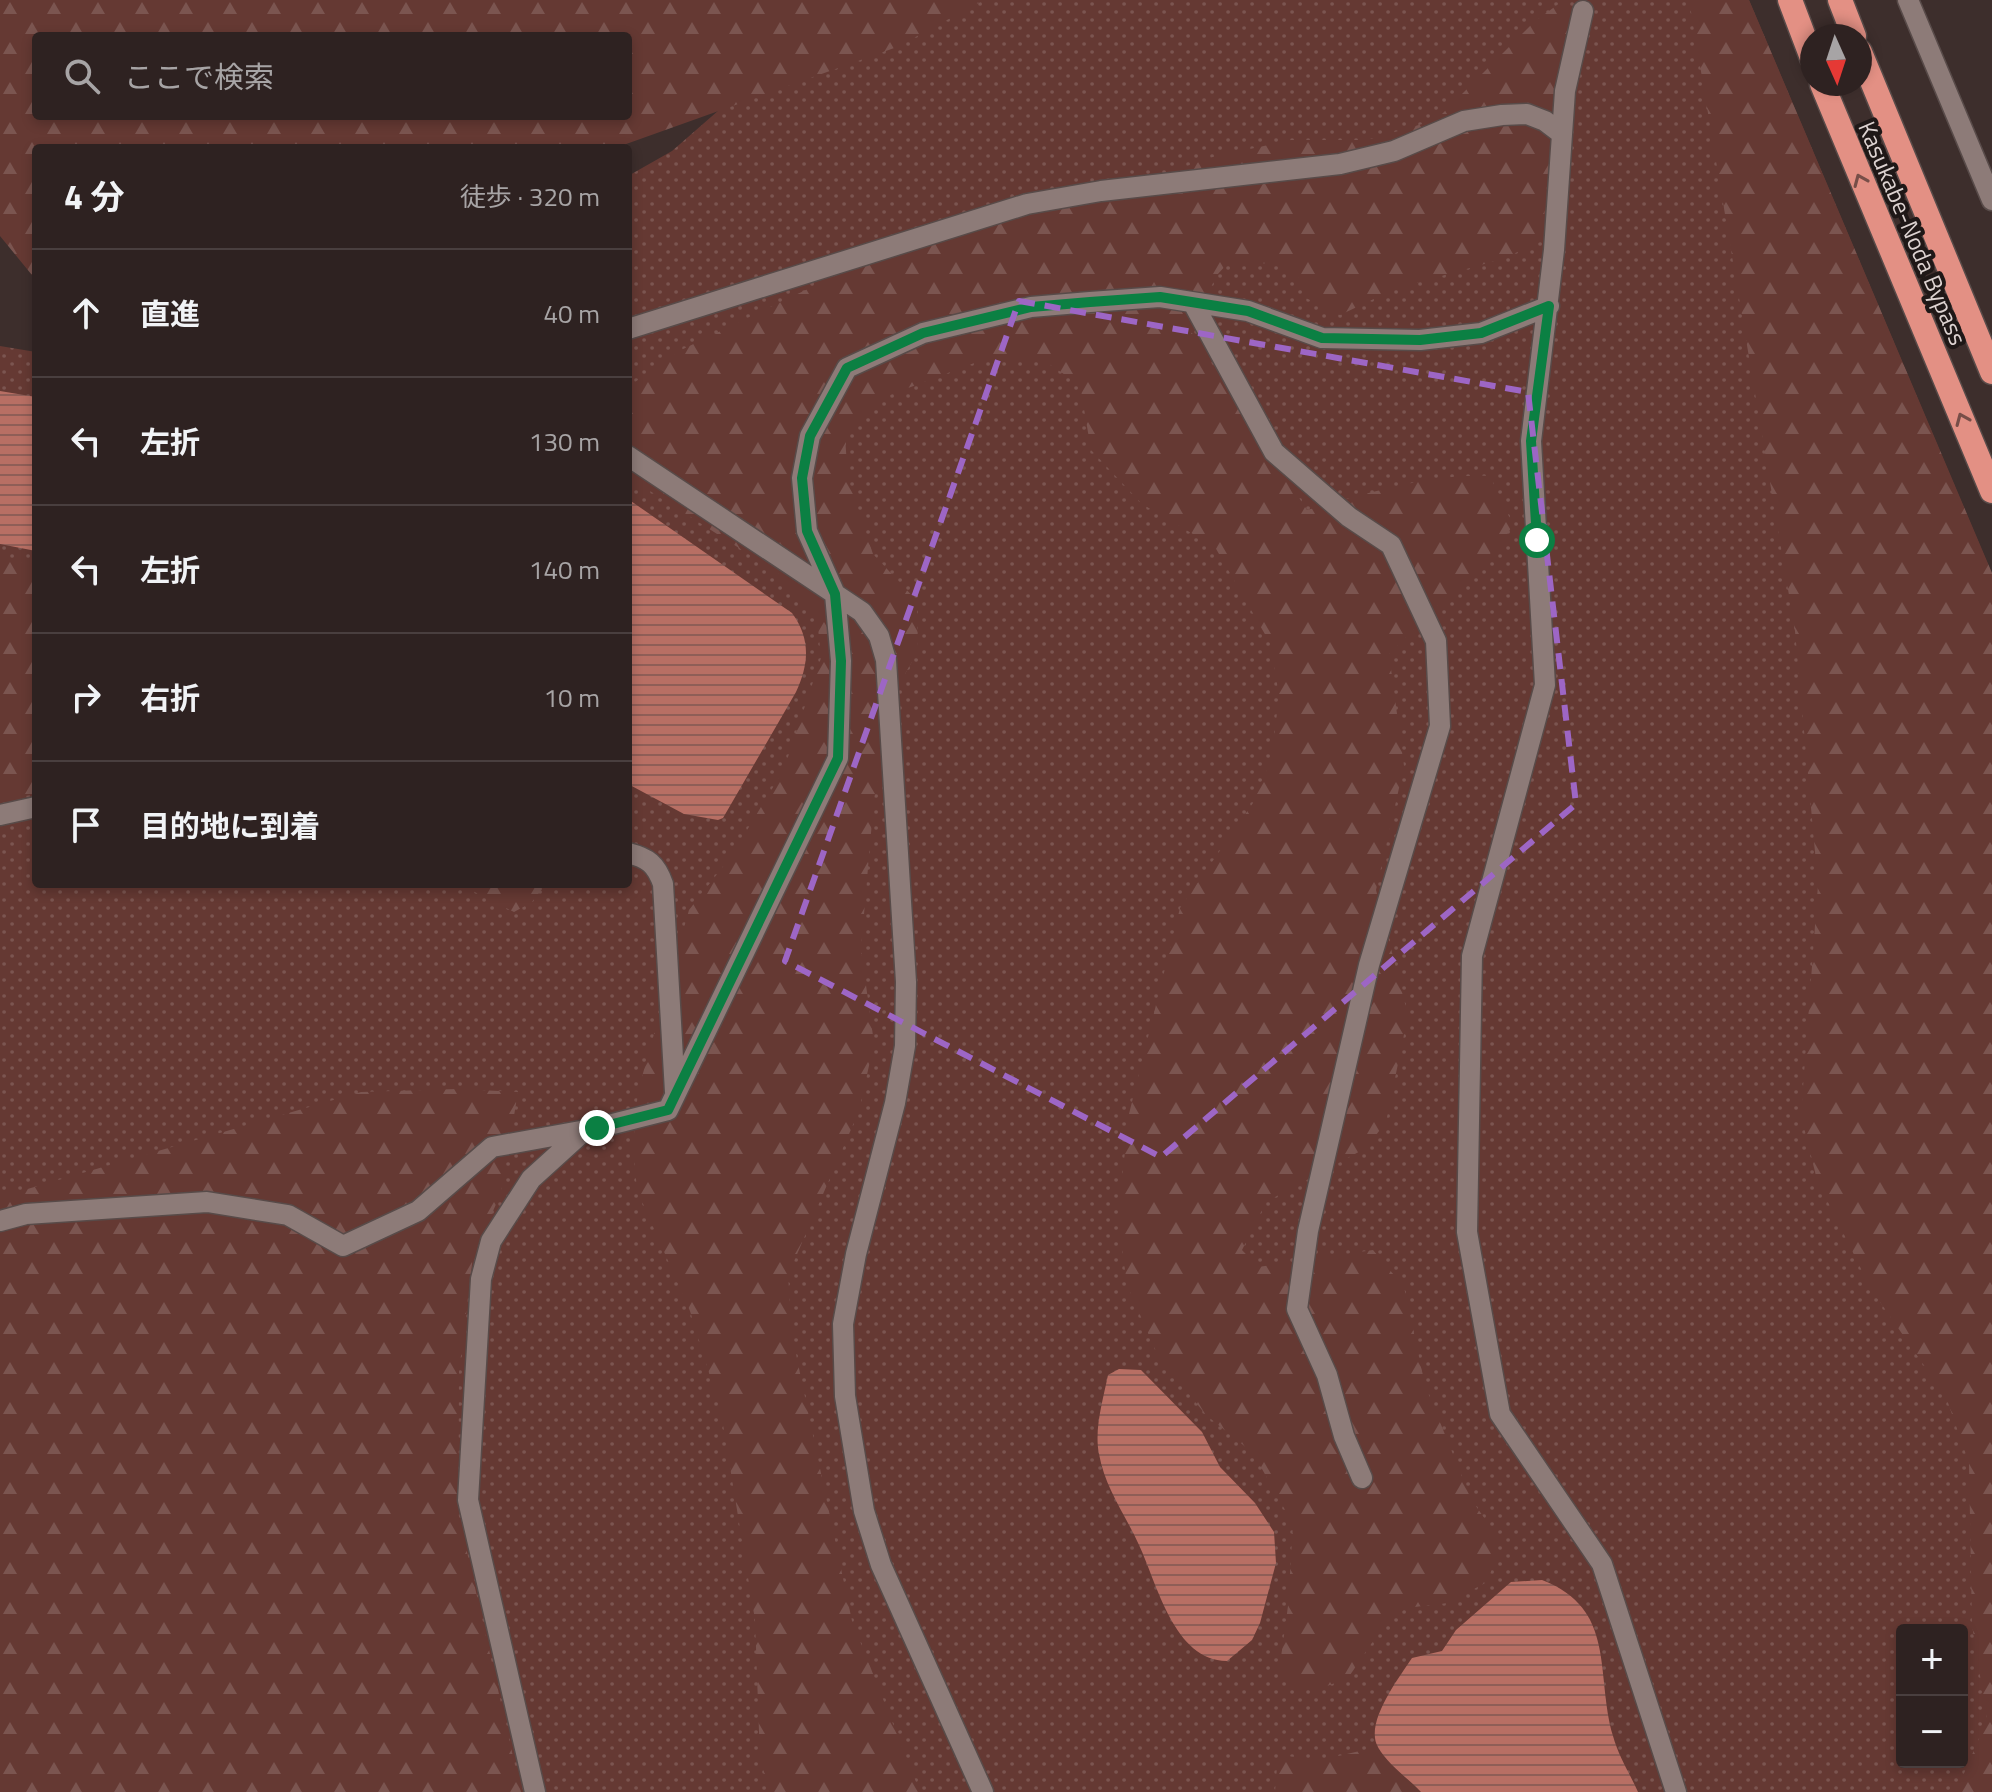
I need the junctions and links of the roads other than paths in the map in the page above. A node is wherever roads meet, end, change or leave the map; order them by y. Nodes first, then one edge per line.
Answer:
1 (1790, 0) edge
2 (1840, 0) edge
3 (1908, 0) edge
4 (1583, 11) dead end
5 (1849, 24) edge
6 (1800, 26) edge
7 (1872, 81) edge
8 (1827, 96) edge
9 (1562, 134) junction
10 (1992, 200) edge
11 (1193, 303) junction
12 (1549, 306) junction
13 (632, 328) edge
14 (1992, 372) edge
15 (632, 459) edge
16 (1992, 491) edge
17 (835, 594) junction
18 (32, 808) edge
19 (0, 815) edge
20 (632, 854) edge
21 (675, 1096) junction
22 (585, 1130) junction
23 (0, 1221) edge
24 (1362, 1478) dead end
25 (535, 1792) edge
26 (983, 1792) edge
27 (1676, 1792) edge

1 - 6 highway
2 - 5 highway
3 - 10 street
4 - 9 street
7 - 14 highway, Kasukabe-Noda Bypass
16 -> 8 highway, Kasukabe-Noda Bypass
9 - 12 street
9 - 13 street
11 - 12 street
11 - 17 street
11 - 24 street
12 - 27 street
15 - 17 street
17 - 21 street
17 - 26 street
18 - 19 street
20 - 21 street
21 - 22 street
22 - 23 street
22 - 25 street

